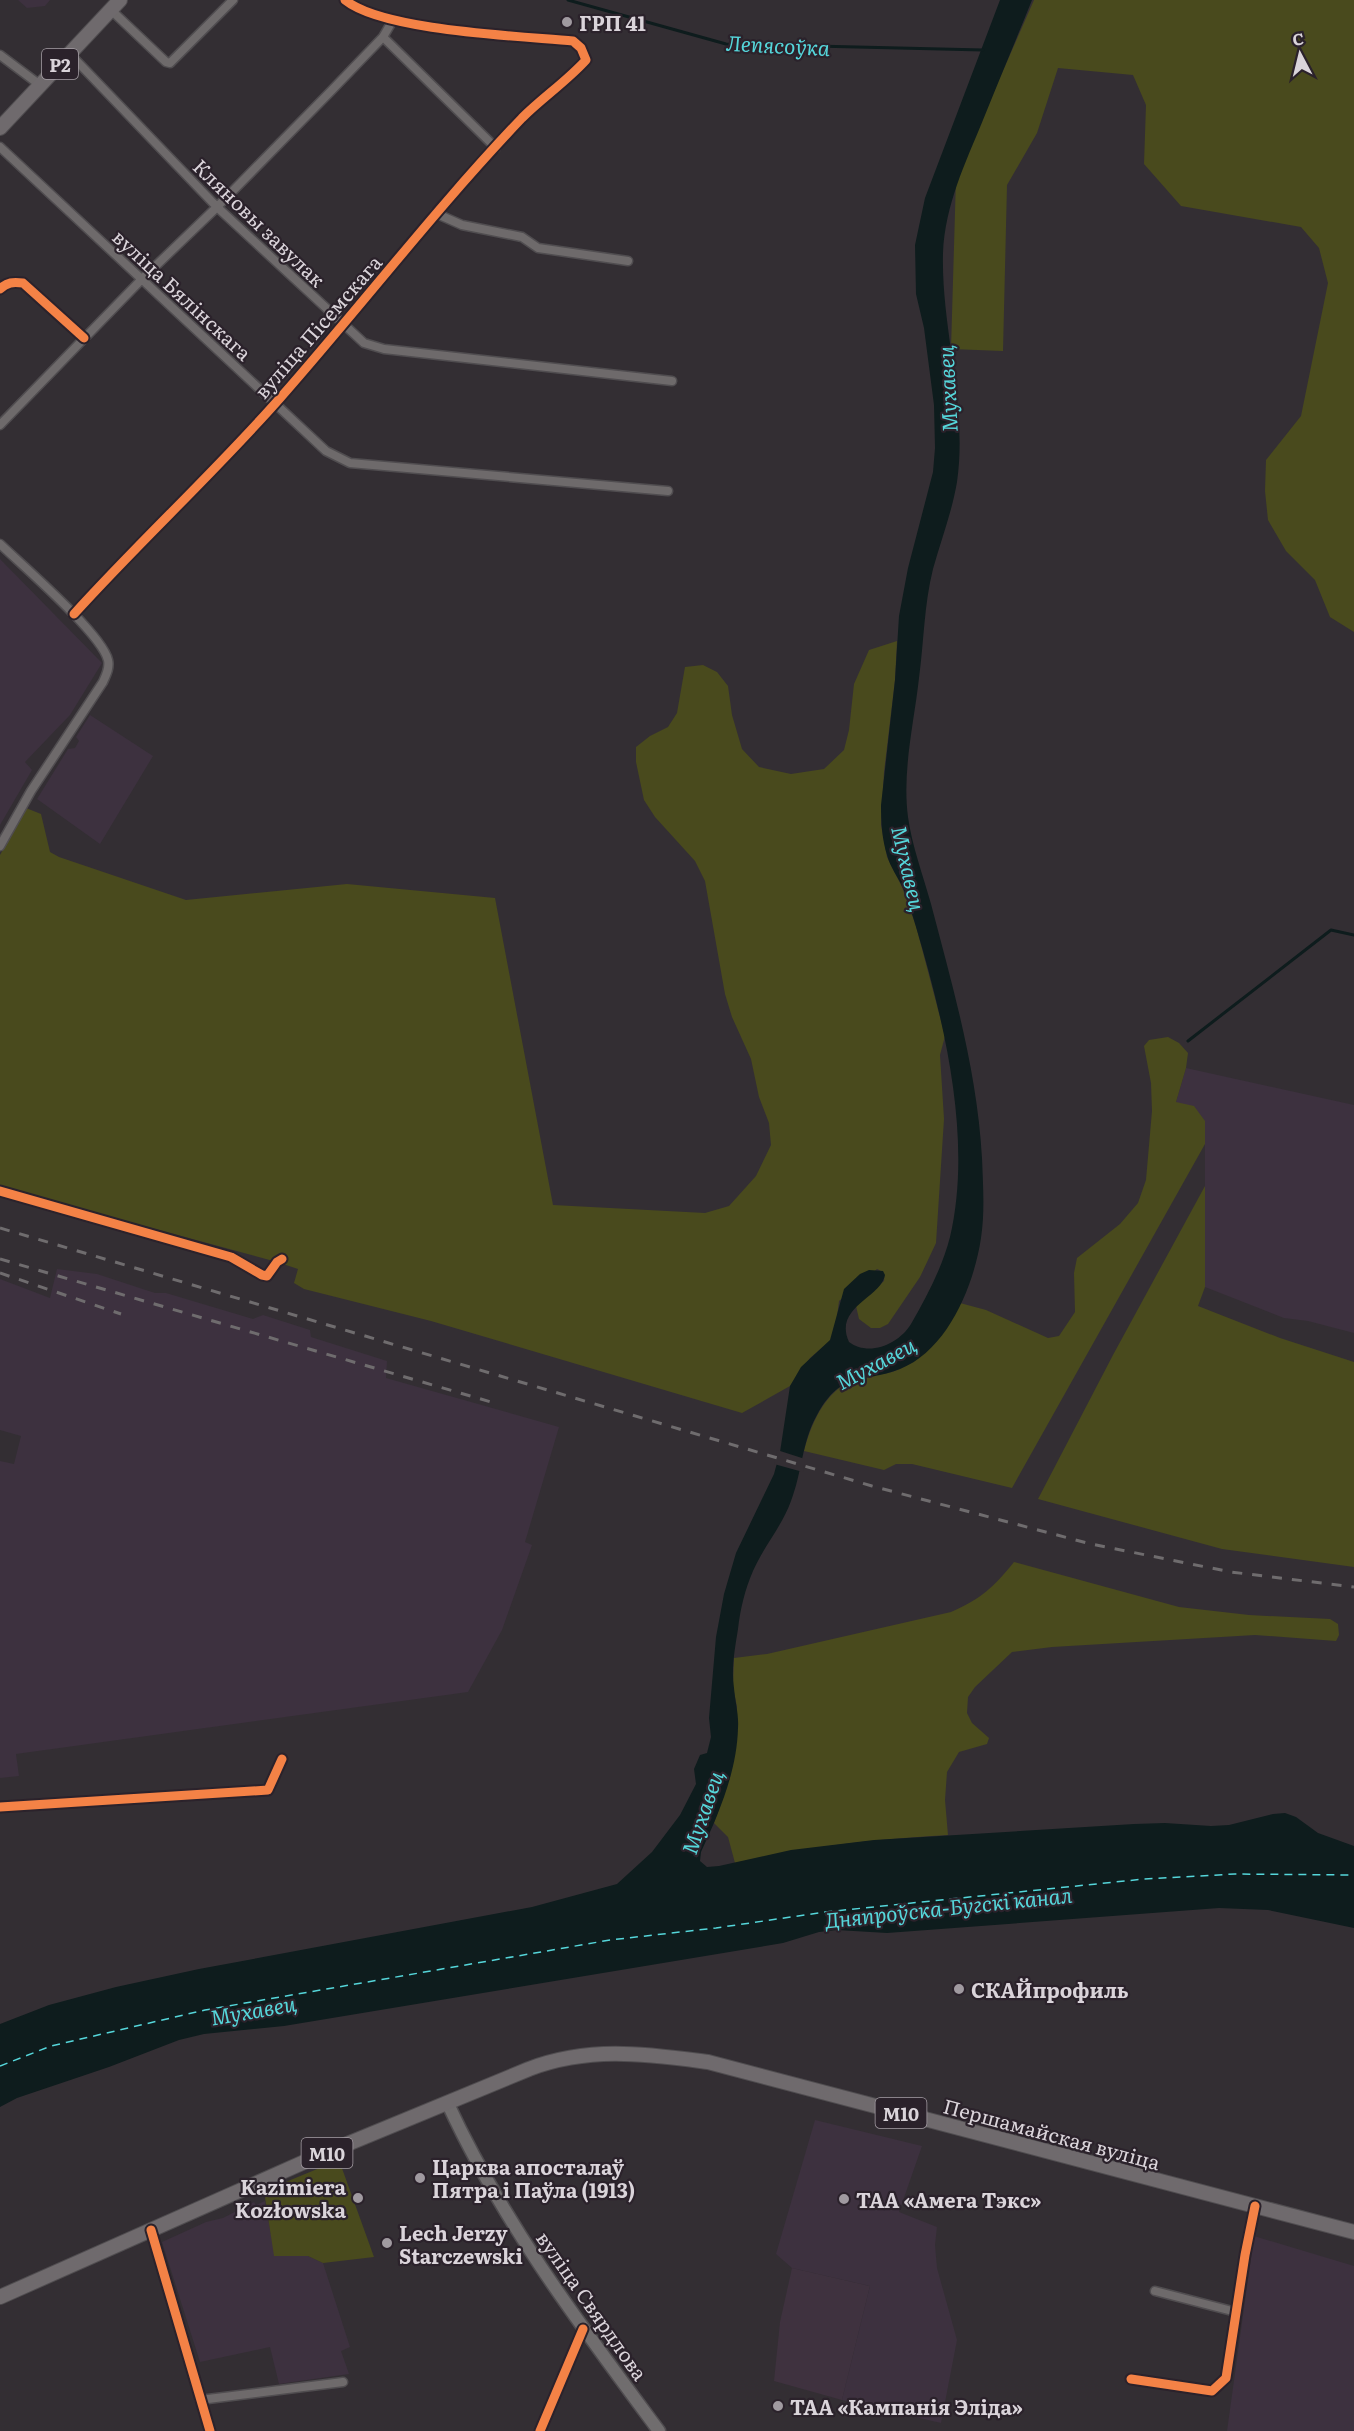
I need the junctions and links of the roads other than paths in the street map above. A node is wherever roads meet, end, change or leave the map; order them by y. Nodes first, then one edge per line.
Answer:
1 (233, 0) edge
2 (345, 0) edge
3 (116, 5) edge
4 (393, 20) junction
5 (383, 37) junction
6 (70, 54) junction
7 (0, 55) edge
8 (40, 85) junction
9 (0, 128) edge
10 (0, 147) edge
11 (496, 148) junction
12 (217, 207) junction
13 (435, 213) junction
14 (628, 261) dead end
15 (142, 279) junction
16 (0, 289) edge
17 (344, 326) junction
18 (84, 338) junction
19 (672, 381) dead end
20 (275, 403) junction
21 (0, 425) edge
22 (668, 491) dead end
23 (0, 544) edge
24 (74, 614) junction
25 (0, 846) edge
26 (0, 1191) edge
27 (282, 1259) dead end
28 (282, 1759) dead end
29 (0, 1807) edge
30 (448, 2104) junction
31 (1255, 2206) junction
32 (151, 2230) junction
33 (1354, 2232) edge
34 (1155, 2291) dead end
35 (0, 2297) edge
36 (1236, 2312) junction
37 (583, 2330) junction
38 (1131, 2379) dead end
39 (342, 2382) dead end
40 (200, 2400) junction
41 (210, 2431) edge
42 (540, 2431) edge
43 (659, 2431) edge

1 - 3 street
2 - 4 street
3 - 6 main road, Р2
4 - 5 street
4 - 11 street, вуліца Пісемскага
5 - 11 street
5 - 12 street
6 - 8 main road, Р2
6 - 12 street, Кляновы завулак
7 - 8 street
8 - 9 main road, Р2
10 - 15 street, вуліца Бялінскага
11 - 13 street, вуліца Пісемскага
12 - 15 street
12 - 17 street, Кляновы завулак
13 - 14 street
13 - 17 street, вуліца Пісемскага
15 - 18 street
15 - 20 street, вуліца Бялінскага
16 - 18 street
17 - 19 street, Кляновы завулак
17 - 20 street, вуліца Пісемскага
18 - 21 street
20 - 22 street, вуліца Бялінскага
20 - 24 street, вуліца Пісемскага
23 - 24 street
24 - 25 street
26 - 27 street
28 - 29 street
30 - 31 main road, Першамайская вуліца / М10
30 - 32 main road, Першамайская вуліца / М10
30 - 37 main road, вуліца Свярдлова
31 - 33 main road, Першамайская вуліца / М10
31 - 36 street
32 - 35 main road, Першамайская вуліца / М10
32 - 40 street
34 - 36 street
36 - 38 street
37 - 42 street
37 - 43 main road, вуліца Свярдлова
39 - 40 street
40 - 41 street

